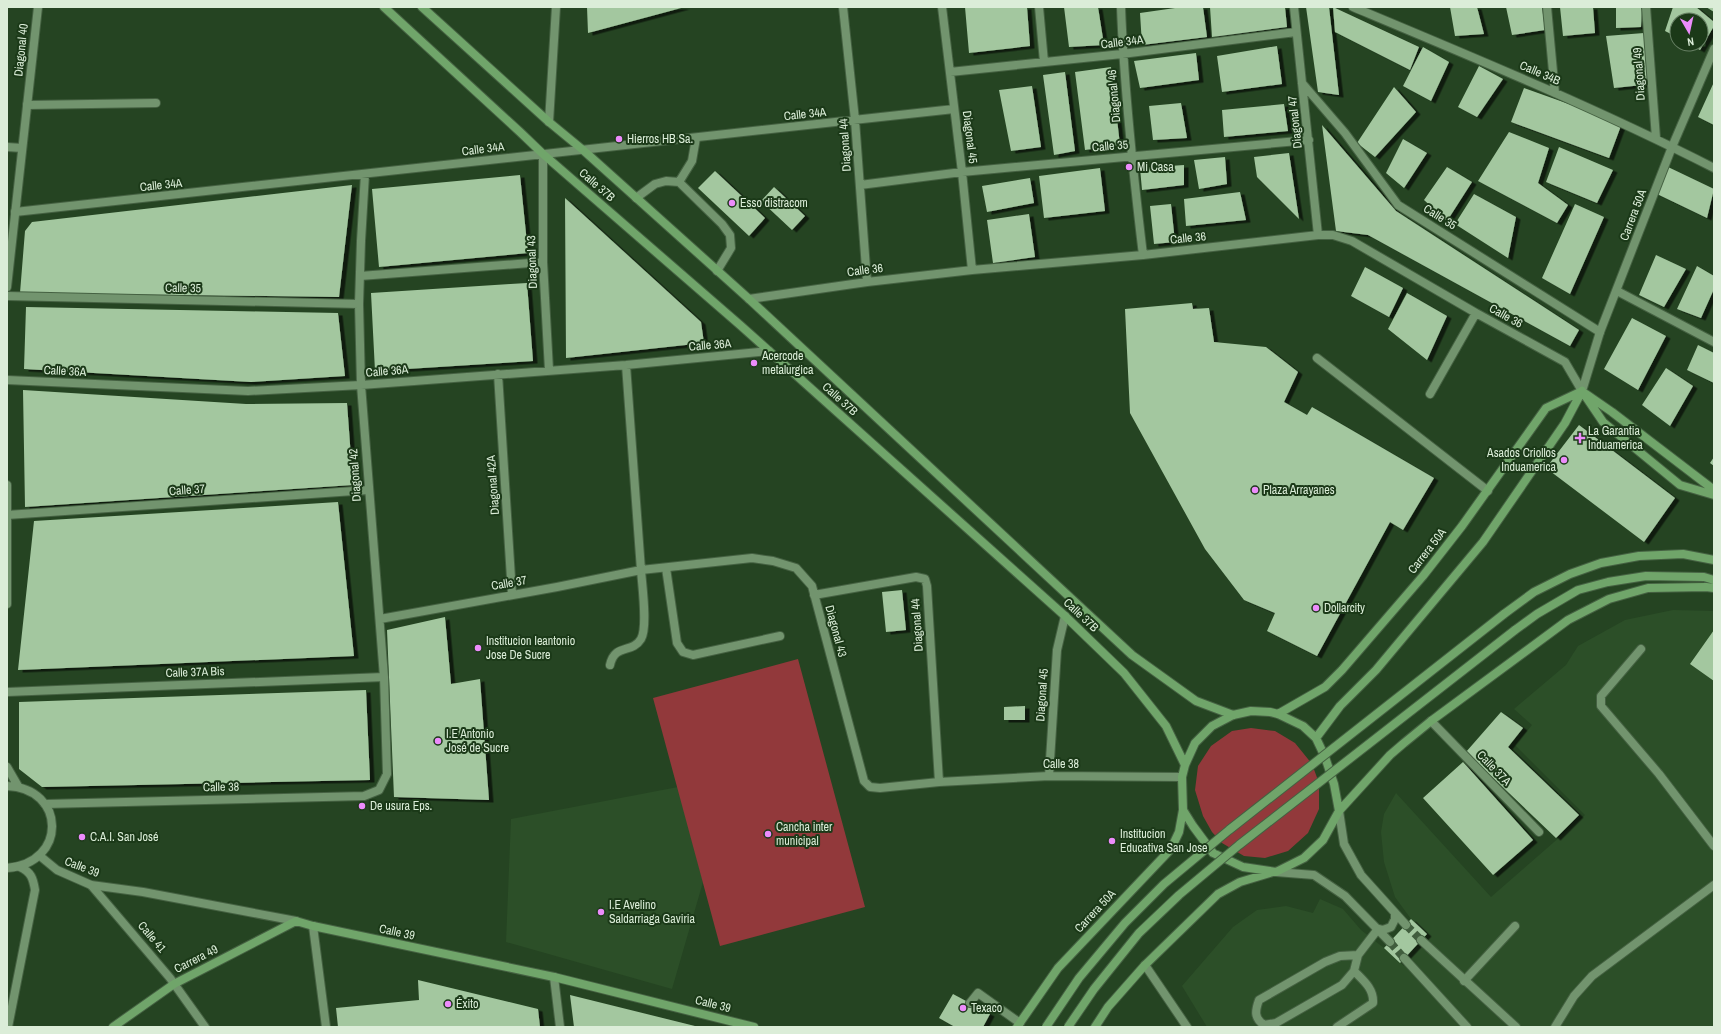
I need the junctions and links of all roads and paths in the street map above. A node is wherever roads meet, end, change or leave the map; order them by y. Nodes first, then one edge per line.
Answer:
1 (38, 7) edge
2 (384, 7) edge
3 (422, 7) edge
4 (556, 7) edge
5 (843, 7) edge
6 (942, 7) edge
7 (1039, 7) edge
8 (1120, 7) edge
9 (1294, 7) edge
10 (1353, 7) edge
11 (1547, 7) edge
12 (1646, 7) edge
13 (1296, 32) junction
14 (1714, 49) edge
15 (1122, 54) junction
16 (1044, 62) junction
17 (950, 72) junction
18 (1302, 83) junction
19 (1555, 92) junction
20 (156, 103) dead end
21 (27, 105) junction
22 (954, 109) junction
23 (855, 120) junction
24 (549, 122) junction
25 (696, 138) junction
26 (1656, 138) junction
27 (1309, 140) junction
28 (7, 147) edge
29 (1672, 147) junction
30 (22, 148) junction
31 (583, 150) junction
32 (543, 154) junction
33 (1131, 156) junction
34 (1714, 168) edge
35 (962, 172) junction
36 (365, 174) junction
37 (679, 182) junction
38 (860, 185) junction
39 (636, 198) junction
40 (15, 212) junction
41 (1318, 235) junction
42 (1143, 255) junction
43 (543, 262) junction
44 (972, 270) junction
45 (717, 271) junction
46 (360, 276) junction
47 (867, 282) junction
48 (7, 287) edge
49 (1617, 291) junction
50 (7, 296) edge
51 (749, 299) junction
52 (359, 304) junction
53 (1476, 314) junction
54 (1600, 332) junction
55 (1714, 342) edge
56 (769, 351) junction
57 (1317, 358) dead end
58 (626, 365) junction
59 (549, 370) junction
60 (498, 374) junction
61 (7, 380) edge
62 (361, 385) junction
63 (1582, 391) junction
64 (1430, 394) dead end
65 (7, 485) edge
66 (368, 490) junction
67 (1714, 490) edge
68 (1488, 491) junction
69 (1714, 496) edge
70 (7, 515) edge
71 (1714, 560) edge
72 (666, 568) junction
73 (641, 570) junction
74 (1714, 580) edge
75 (1710, 588) edge
76 (512, 594) junction
77 (814, 595) junction
78 (7, 604) edge
79 (1065, 616) junction
80 (380, 619) junction
81 (780, 636) dead end
82 (1641, 649) dead end
83 (610, 665) dead end
84 (384, 677) junction
85 (7, 692) edge
86 (1278, 714) junction
87 (1233, 715) junction
88 (1431, 721) junction
89 (1316, 738) junction
90 (1185, 765) junction
91 (7, 767) edge
92 (386, 774) joint
93 (1049, 776) junction
94 (1182, 777) junction
95 (940, 782) junction
96 (7, 786) edge
97 (18, 786) junction
98 (45, 804) junction
99 (1184, 810) junction
100 (1339, 811) junction
101 (1539, 832) dead end
102 (1714, 846) edge
103 (40, 856) junction
104 (20, 867) junction
105 (7, 868) edge
106 (1276, 872) junction
107 (91, 885) junction
108 (1714, 885) edge
109 (1395, 914) junction
110 (296, 921) junction
111 (1406, 925) tunnel mouth
112 (313, 926) junction
113 (1515, 926) dead end
114 (1378, 929) junction
115 (1421, 940) tunnel mouth
116 (1390, 942) tunnel mouth
117 (1358, 955) junction
118 (1404, 958) tunnel mouth
119 (1145, 965) junction
120 (1354, 971) junction
121 (554, 977) junction
122 (1464, 980) junction
123 (174, 984) junction
124 (970, 1003) dead end
125 (1019, 1025) edge
126 (1265, 1026) edge
127 (8, 1027) edge
128 (113, 1027) edge
129 (205, 1027) edge
130 (326, 1027) edge
131 (560, 1027) edge
132 (754, 1027) edge
133 (1046, 1027) edge
134 (1068, 1027) edge
135 (1095, 1027) edge
136 (1187, 1027) edge
137 (1337, 1027) edge
138 (1467, 1027) edge
139 (1516, 1027) edge
140 (1555, 1027) edge

1 - 21 street, Diagonal 40
2 - 32 main road, Calle 37B
3 - 24 main road, Calle 37B
4 - 24 street
5 - 23 street, Diagonal 44
6 - 17 street, Diagonal 45
7 - 16 street
8 - 15 street, Diagonal 46
9 - 13 street, Diagonal 47
10 - 19 street, Calle 34B
11 - 19 street
12 - 26 street, Diagonal 49
13 - 15 street, Calle 34A
13 - 18 street, Diagonal 47
14 - 29 street, Carrera 50A
15 - 16 street, Calle 34A
15 - 33 street, Diagonal 46
16 - 17 street, Calle 34A
17 - 22 street, Diagonal 45
18 - 27 street, Diagonal 47
18 - 54 street, Calle 35
19 - 26 street, Calle 34B
20 - 21 street
21 - 30 street, Diagonal 40
22 - 23 street, Calle 34A
22 - 35 street, Diagonal 45
23 - 25 street, Calle 34A
23 - 38 street, Diagonal 44
24 - 31 main road, Calle 37B
25 - 31 street, Calle 34A
25 - 37 street
26 - 29 street, Calle 34B
27 - 33 street, Calle 35
27 - 41 street, Diagonal 47
28 - 30 street
29 - 34 street, Calle 34B
29 - 49 street, Carrera 50A
30 - 40 street, Diagonal 40
31 - 32 street, Calle 34A
31 - 39 main road, Calle 37B
32 - 36 street, Calle 34A
32 - 43 street, Diagonal 43
32 - 56 main road, Calle 37B
33 - 35 street, Calle 35
33 - 42 street, Diagonal 46
35 - 38 street, Calle 35
35 - 44 street, Diagonal 45
36 - 40 street, Calle 34A
36 - 46 street, Diagonal 42
37 - 39 street
37 - 45 street
38 - 47 street, Diagonal 44
39 - 45 main road, Calle 37B
40 - 48 street, Diagonal 40
41 - 42 street, Calle 36
41 - 53 street, Calle 36
42 - 44 street, Calle 36
43 - 46 street
43 - 59 street, Diagonal 43
44 - 47 street, Calle 36
45 - 51 main road, Calle 37B
46 - 52 street, Diagonal 42
47 - 51 street, Calle 36
49 - 54 street, Carrera 50A
49 - 55 street
50 - 52 street, Calle 35
51 - 87 main road, Calle 37B
52 - 62 street, Diagonal 42
53 - 63 street, Calle 36
53 - 64 street
54 - 63 street, Carrera 50A
56 - 58 street, Calle 36A
56 - 79 main road, Calle 37B
57 - 68 street
58 - 59 street, Calle 36A
58 - 73 street
59 - 60 street, Calle 36A
60 - 62 street, Calle 36A
60 - 76 street, Diagonal 42A
61 - 62 street, Calle 36A
62 - 66 street, Diagonal 42
63 - 67 main road, Calle 36
63 - 68 main road, Carrera 50A
63 - 69 main road, Calle 36
63 - 89 main road, Carrera 50A
65 - 70 street
66 - 70 street, Calle 37
66 - 80 street, Diagonal 42
68 - 86 main road, Carrera 50A
70 - 78 street
71 - 133 main road, bridge
72 - 73 street, Diagonal 43
72 - 77 street, Diagonal 43
72 - 81 street
73 - 76 street, Calle 37
73 - 83 street
74 - 134 main road, bridge
75 - 88 main road
76 - 80 street, Calle 37
77 - 95 street, Diagonal 43
77 - 95 street, Diagonal 44
79 - 90 main road, Calle 37B
79 - 93 street, Diagonal 45
80 - 84 street, Diagonal 42
82 - 102 street
84 - 85 street, Calle 37A Bis
84 - 92 street, Diagonal 42
86 - 87 main road
86 - 89 main road
87 - 90 main road
88 - 100 main road
88 - 101 street, Calle 37A
89 - 100 main road
90 - 94 main road
91 - 97 street
92 - 98 street, Calle 38
93 - 94 street, Calle 38
93 - 95 street, Calle 38
94 - 99 main road
96 - 97 street
97 - 98 street
98 - 103 street
99 - 106 main road
99 - 125 main road, Carrera 50A
100 - 106 main road
100 - 109 street
103 - 104 street
103 - 107 street, Calle 39
104 - 105 street
104 - 127 street
106 - 114 street
106 - 119 main road
107 - 110 street, Calle 39
107 - 123 street, Calle 41
108 - 140 street
109 - 111 street
109 - 114 street
110 - 112 main road, Calle 39
110 - 123 main road, Carrera 49
112 - 121 main road, Calle 39
112 - 130 street
113 - 122 street
114 - 116 street
114 - 117 street
115 - 122 street
117 - 120 street
117 - 126 street
118 - 138 street
119 - 135 main road
119 - 136 street
120 - 126 street
120 - 137 street
121 - 131 street
121 - 132 main road, Calle 39
122 - 139 street
123 - 128 main road, Carrera 49
123 - 129 street, Calle 41
124 - 125 street

